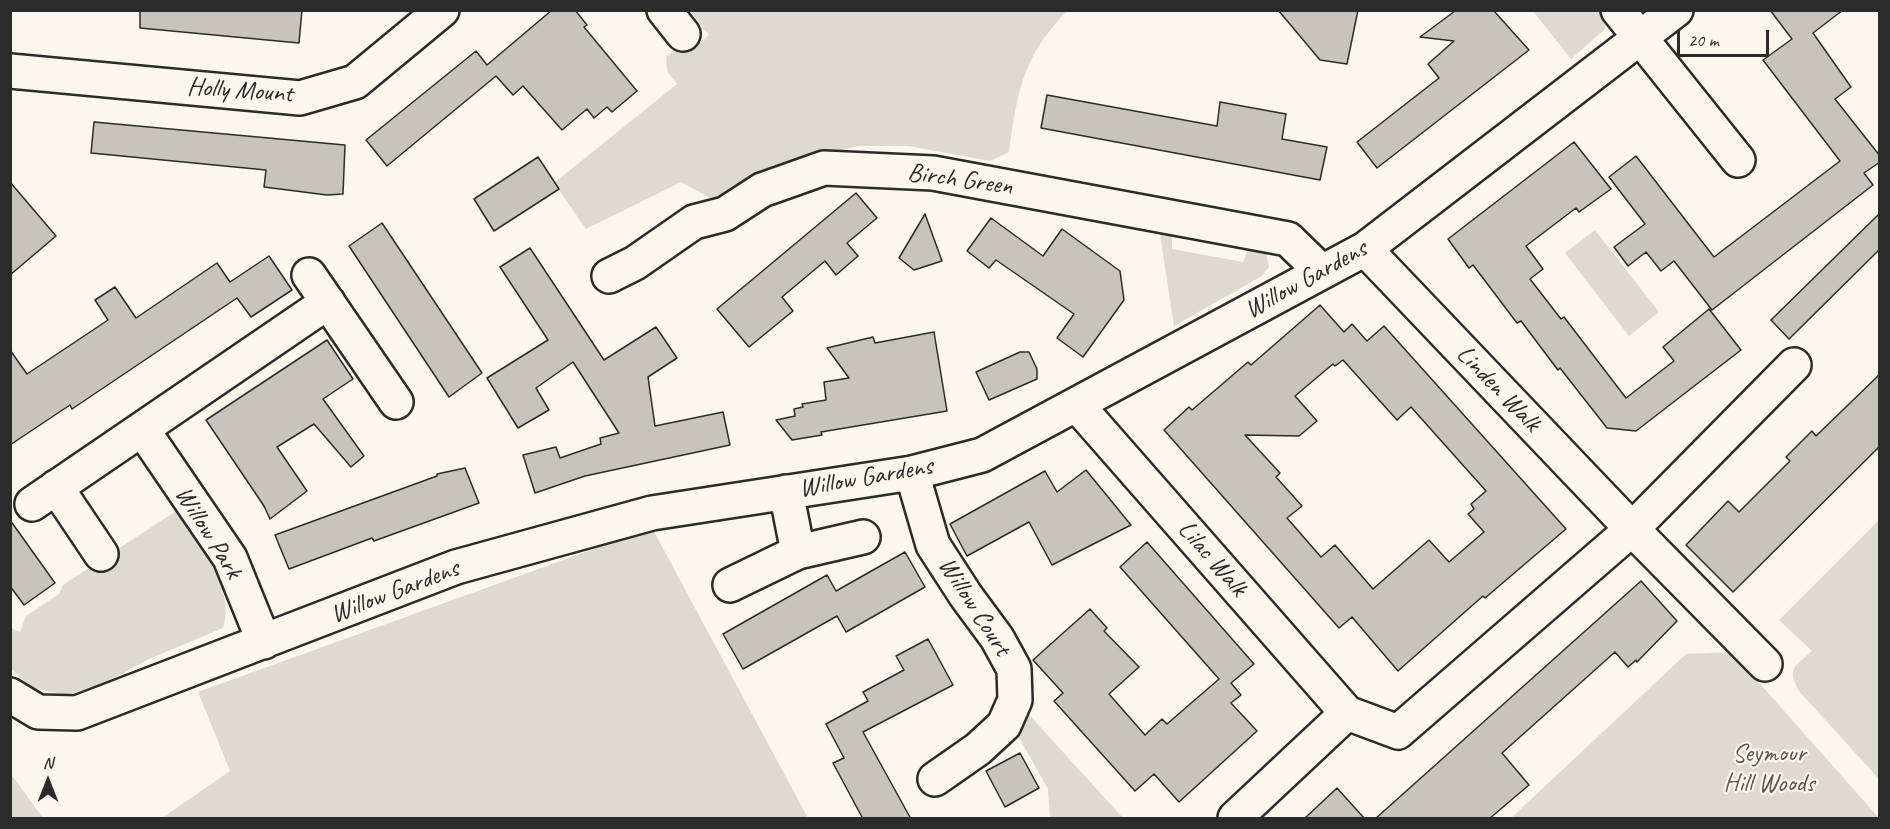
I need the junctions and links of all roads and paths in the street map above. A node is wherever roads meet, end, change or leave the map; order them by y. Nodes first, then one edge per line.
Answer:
1 (442, 10) edge
2 (1618, 10) edge
3 (1676, 10) edge
4 (1639, 39) junction
5 (10, 71) edge
6 (1738, 159) dead end
7 (1365, 249) junction
8 (1322, 272) junction
9 (309, 275) dead end
10 (609, 276) dead end
11 (328, 302) junction
12 (1794, 366) dead end
13 (396, 402) dead end
14 (1077, 405) junction
15 (142, 429) junction
16 (912, 473) junction
17 (786, 492) junction
18 (1632, 529) junction
19 (863, 537) dead end
20 (798, 552) junction
21 (101, 554) dead end
22 (730, 585) dead end
23 (264, 642) junction
24 (1765, 664) dead end
25 (10, 695) edge
26 (1347, 713) junction
27 (935, 779) dead end
28 (1235, 819) edge

1 - 5 street, Holly Mount
2 - 4 street
3 - 4 street, Willow Gardens
4 - 6 street
4 - 7 street, Willow Gardens
7 - 8 street, Willow Gardens
7 - 18 street, Linden Walk
8 - 10 street, Birch Green
8 - 14 street, Willow Gardens
9 - 11 street
11 - 13 street
11 - 15 street
12 - 18 street
14 - 16 street, Willow Gardens
14 - 26 street, Lilac Walk
15 - 21 street
15 - 23 street, Willow Park
16 - 17 street, Willow Gardens
16 - 27 street, Willow Court
17 - 20 street
17 - 23 street, Willow Gardens
18 - 24 street, Linden Walk
18 - 26 street, Lilac Walk
19 - 20 street
20 - 22 street
23 - 25 street, Willow Gardens
26 - 28 street

